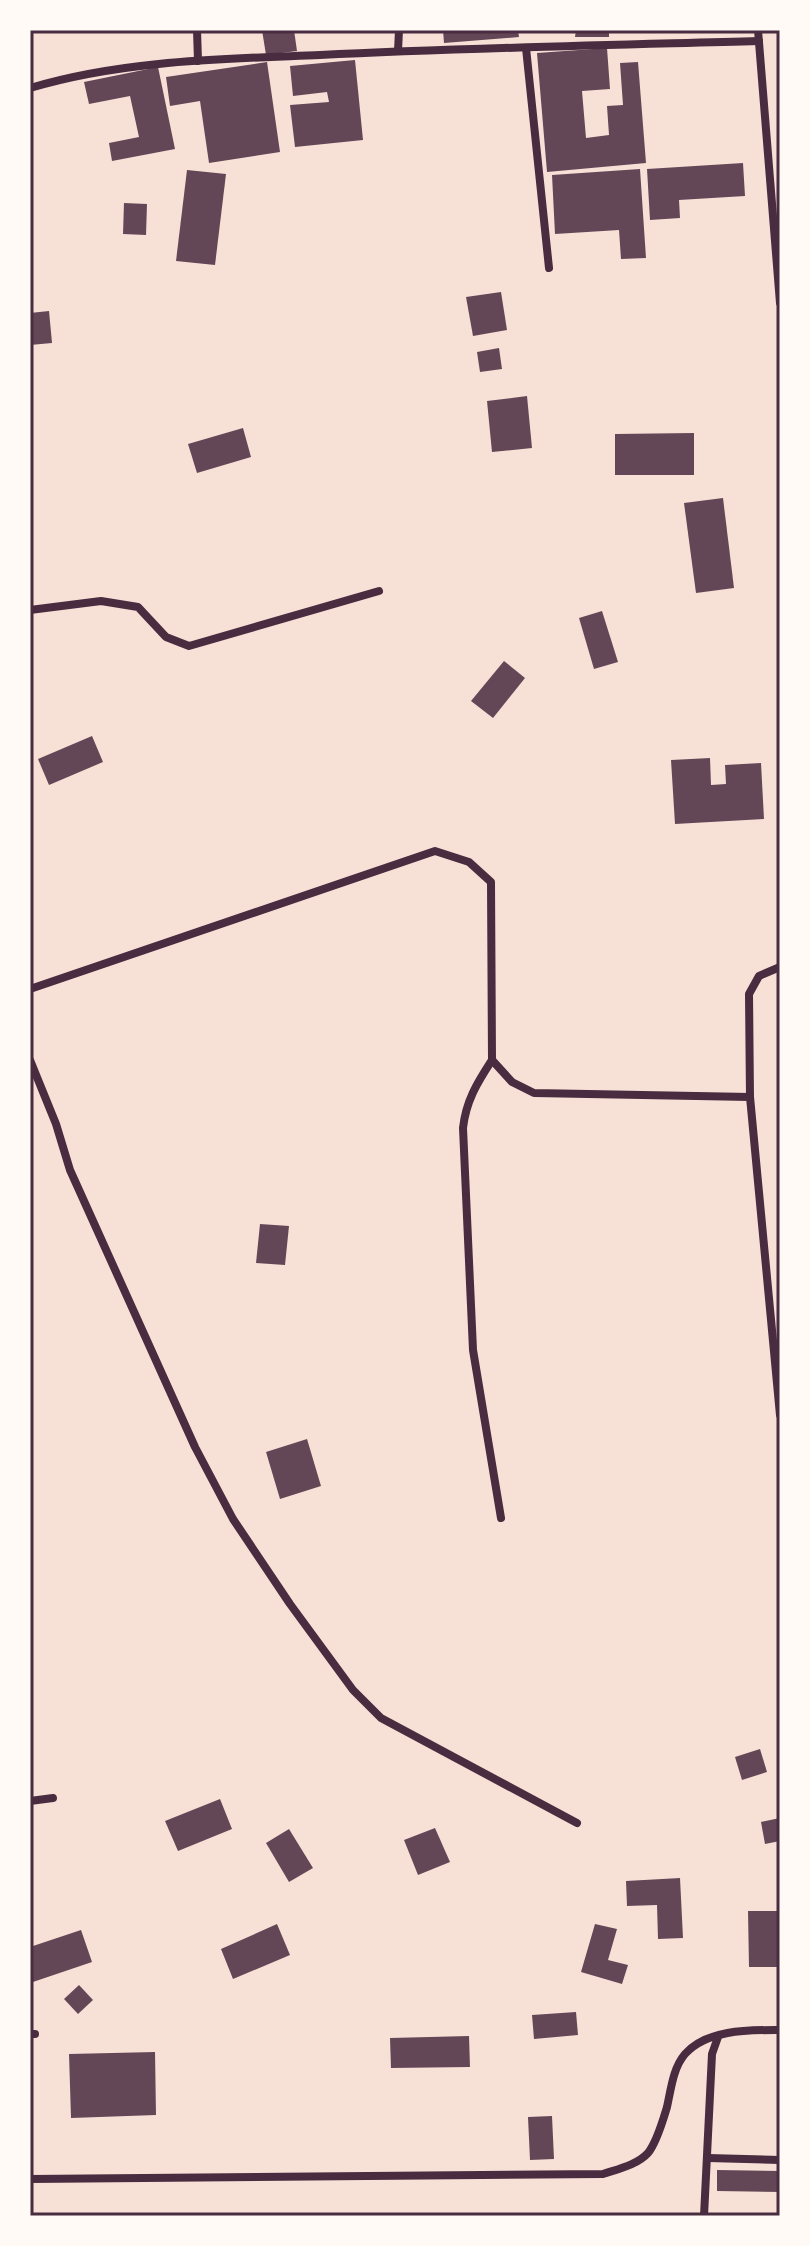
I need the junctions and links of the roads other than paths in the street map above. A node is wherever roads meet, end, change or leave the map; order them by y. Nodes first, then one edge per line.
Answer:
1 (197, 30) edge
2 (399, 30) edge
3 (758, 30) edge
4 (759, 41) junction
5 (526, 48) junction
6 (398, 51) junction
7 (198, 61) junction
8 (30, 88) edge
9 (778, 258) edge
10 (549, 268) dead end
11 (780, 303) edge
12 (379, 591) dead end
13 (30, 610) edge
14 (780, 967) edge
15 (30, 989) edge
16 (30, 1060) edge
17 (492, 1060) junction
18 (750, 1097) junction
19 (780, 1415) edge
20 (501, 1518) dead end
21 (53, 1798) dead end
22 (30, 1801) edge
23 (577, 1823) dead end
24 (780, 2030) edge
25 (718, 2036) junction
26 (708, 2158) junction
27 (780, 2160) edge
28 (30, 2179) edge
29 (704, 2216) edge

1 - 7 street
2 - 6 street
3 - 4 street
4 - 5 street
4 - 9 street
5 - 6 street
5 - 10 street
6 - 7 street
7 - 8 street
9 - 11 street
12 - 13 street
14 - 18 street
15 - 17 street
16 - 23 street
17 - 18 street
17 - 20 street
18 - 19 street
21 - 22 street
24 - 25 street
25 - 26 street
25 - 28 street
26 - 27 street
26 - 29 street

